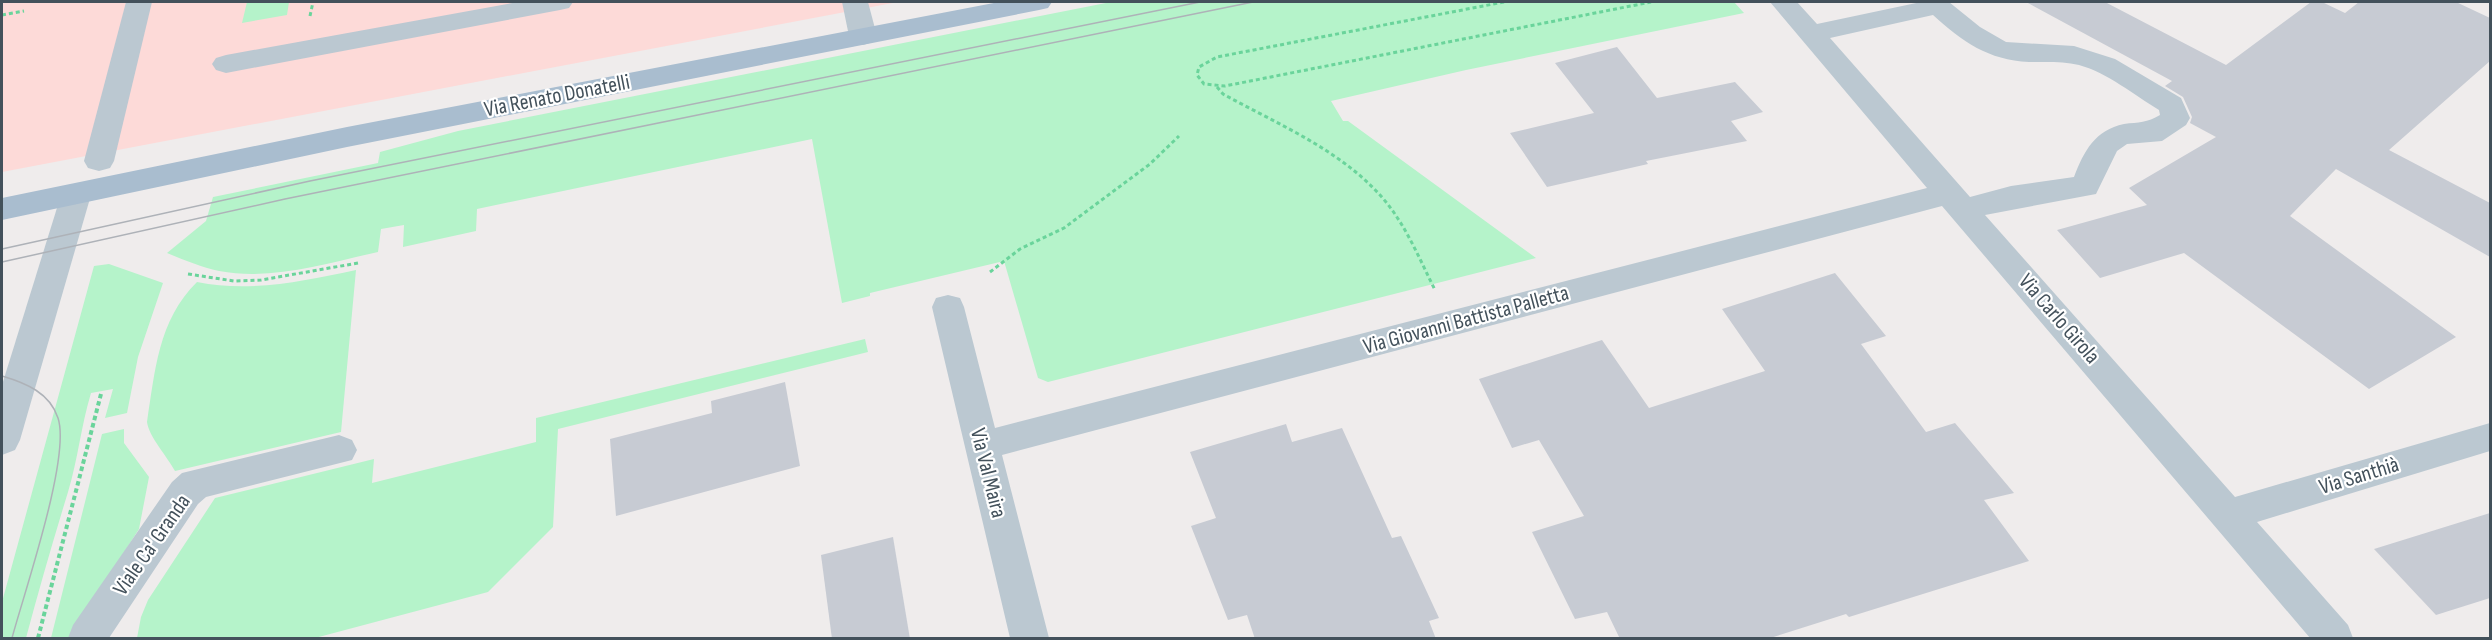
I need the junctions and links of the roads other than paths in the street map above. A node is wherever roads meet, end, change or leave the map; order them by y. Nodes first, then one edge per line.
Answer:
1 (139, 2) edge
2 (560, 2) edge
3 (855, 2) edge
4 (1039, 2) edge
5 (1783, 2) edge
6 (1811, 34) junction
7 (863, 36) junction
8 (226, 64) dead end
9 (99, 161) dead end
10 (76, 195) junction
11 (1958, 201) junction
12 (2, 209) edge
13 (948, 307) dead end
14 (2490, 437) edge
15 (2, 440) edge
16 (981, 446) junction
17 (339, 450) dead end
18 (2227, 515) junction
19 (87, 639) edge
20 (1029, 639) edge
21 (2334, 639) edge

1 - 9 street
2 - 8 street
3 - 7 street
4 - 7 main road, Via Renato Donatelli
5 - 6 street, Via Carlo Girola
6 - 11 street, Via Carlo Girola
6 - 11 street, Via Giovanni Battista Palletta
7 - 10 main road, Via Renato Donatelli
10 - 12 main road, Via Renato Donatelli
10 - 15 street
11 - 16 street, Via Giovanni Battista Palletta
11 - 18 street, Via Carlo Girola
13 - 16 street, Via Val Maira
14 - 18 street, Via Santhià
16 - 20 street, Via Val Maira
17 - 19 street, Viale Ca' Granda
18 - 21 street, Via Carlo Girola

